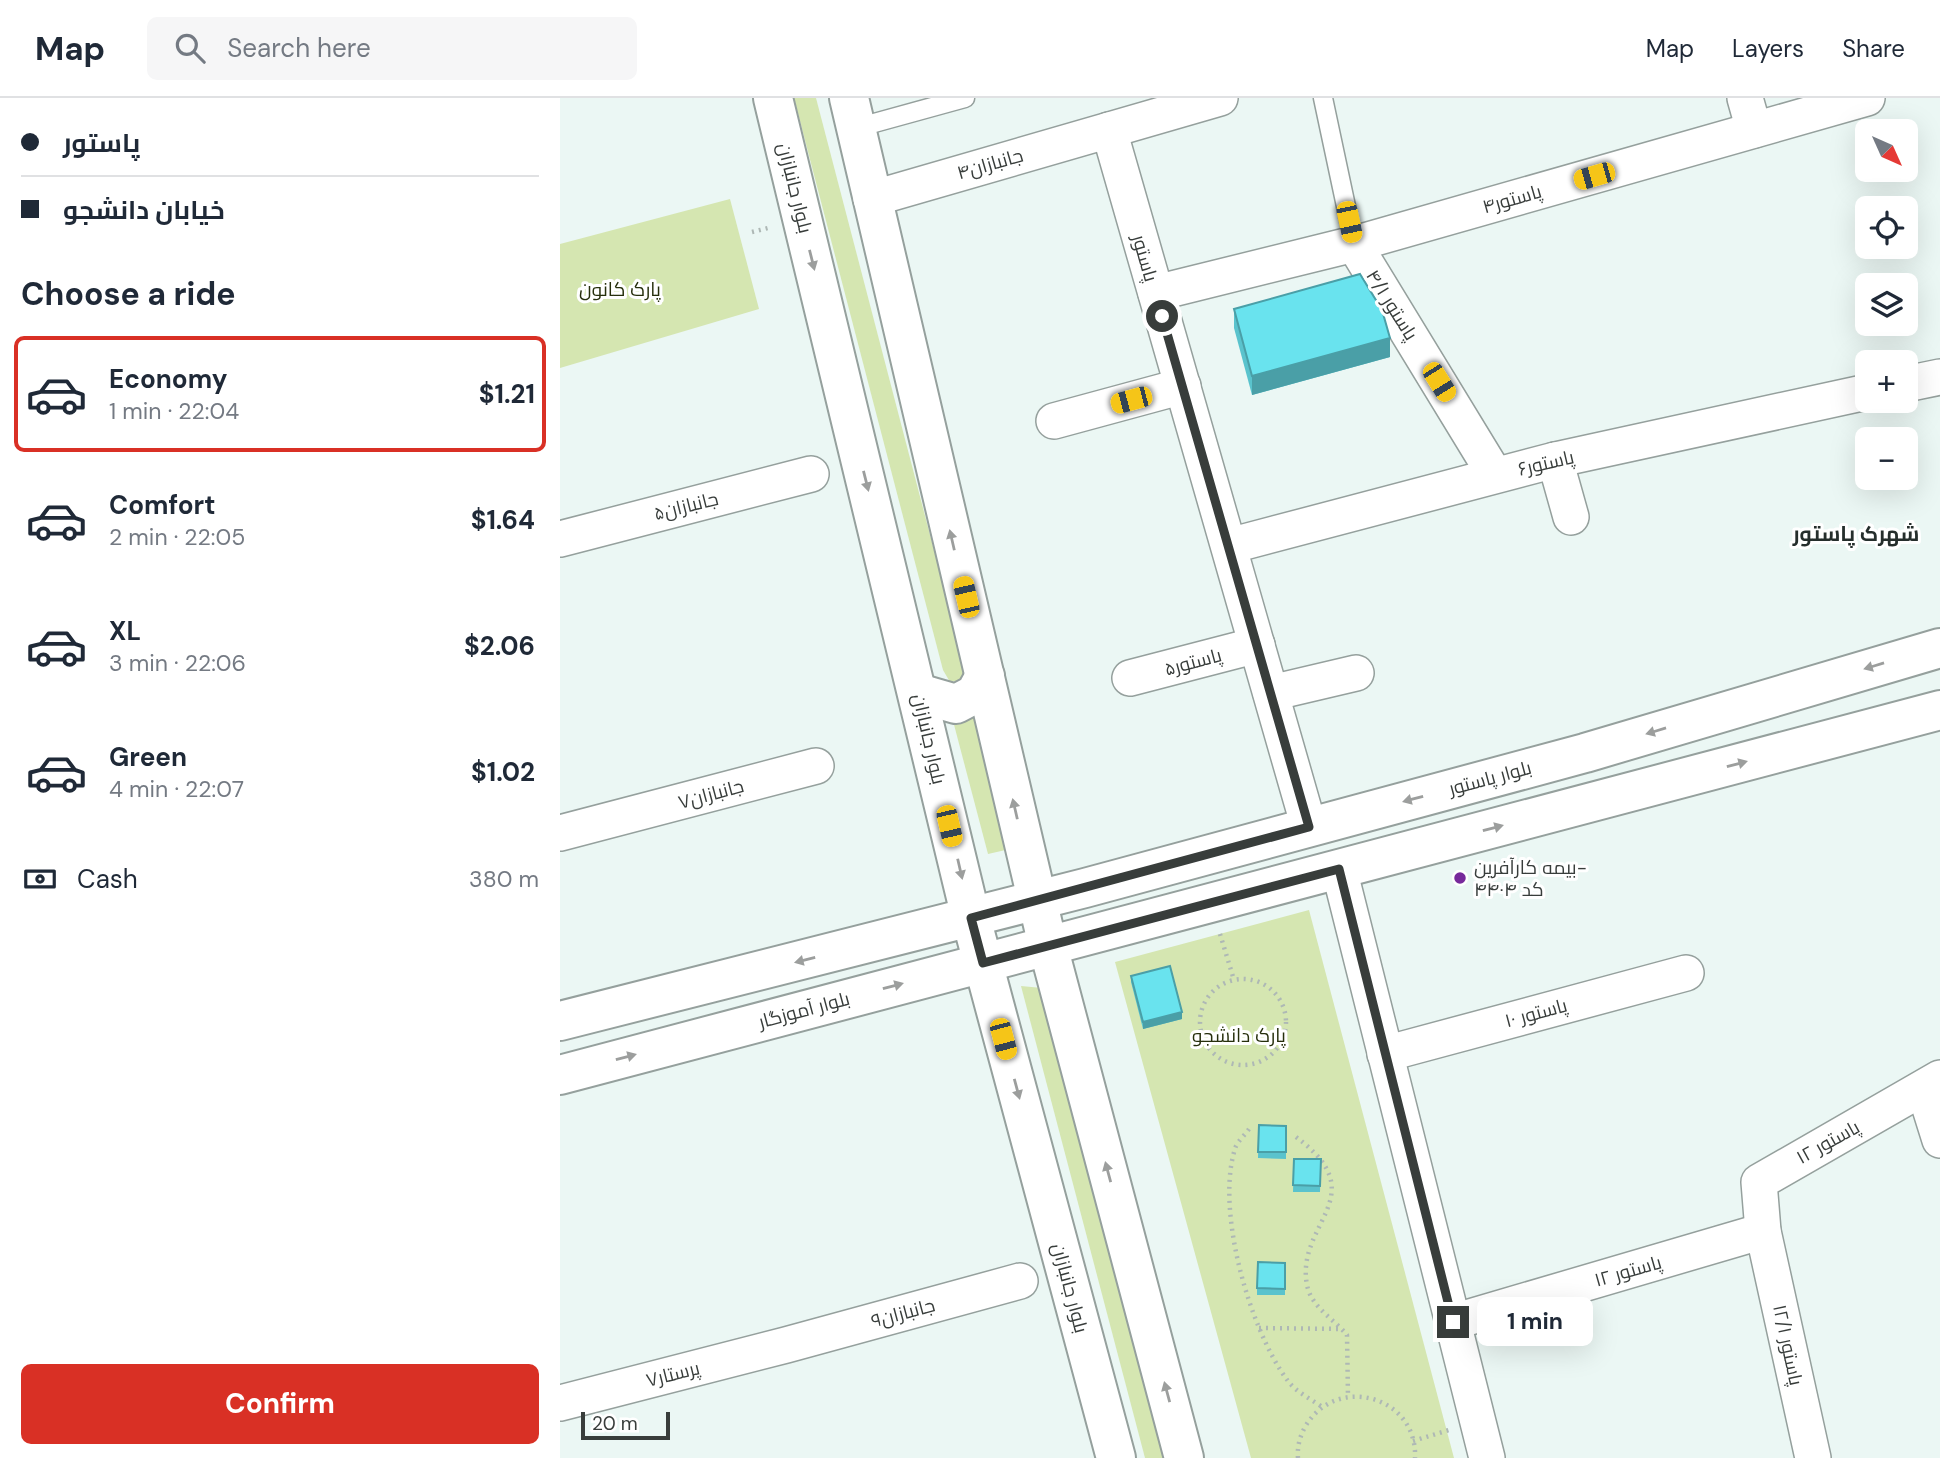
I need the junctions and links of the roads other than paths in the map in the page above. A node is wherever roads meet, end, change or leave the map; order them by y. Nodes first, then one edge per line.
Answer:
1 (773, 98) edge
2 (965, 98) edge
3 (1220, 98) edge
4 (1323, 98) edge
5 (1867, 98) edge
6 (852, 113) edge
7 (1749, 114) edge
8 (1109, 130) junction
9 (872, 199) junction
10 (1354, 244) junction
11 (1156, 293) junction
12 (1940, 377) edge
13 (1918, 382) edge
14 (1183, 386) junction
15 (1855, 395) edge
16 (1054, 421) dead end
17 (1555, 460) junction
18 (811, 474) dead end
19 (1495, 475) junction
20 (1571, 517) dead end
21 (560, 539) edge
22 (1229, 546) junction
23 (1257, 645) junction
24 (1940, 648) edge
25 (1356, 673) dead end
26 (985, 676) junction
27 (1130, 678) dead end
28 (918, 693) junction
29 (1271, 693) junction
30 (1940, 710) edge
31 (1585, 753) junction
32 (817, 766) dead end
33 (1597, 800) junction
34 (1309, 827) junction
35 (560, 834) edge
36 (1339, 869) junction
37 (1037, 901) junction
38 (971, 918) junction
39 (1048, 946) junction
40 (983, 963) junction
41 (1686, 972) dead end
42 (560, 1021) edge
43 (1385, 1054) junction
44 (560, 1075) edge
45 (1932, 1083) edge
46 (1940, 1139) edge
47 (1763, 1231) junction
48 (1020, 1281) dead end
49 (1453, 1322) junction
50 (786, 1345) joint
51 (560, 1403) edge
52 (1116, 1458) edge
53 (1184, 1458) edge
54 (1487, 1458) edge
55 (1813, 1458) edge

1 -> 28 main road, بلوار جانبازان
2 - 6 lane
3 - 8 street, جانبازان۴
4 - 10 lane
5 - 7 street, پاستور۴
6 - 9 main road
7 - 10 street, پاستور۴
8 - 9 street, جانبازان۴
8 - 11 street, پاستور
26 -> 9 main road
10 - 11 street, پاستور۴
10 - 19 street, پاستور ۴/۱
11 - 14 street, پاستور
12 - 13 street
14 - 16 street
14 - 22 street, پاستور
15 - 17 street, پاستور۶
17 - 19 street, پاستور۶
17 - 20 street
18 - 21 street, جانبازان۵
19 - 22 street, پاستور۶
22 - 23 street, پاستور
23 - 27 street, پاستور۵
23 - 29 street, پاستور
24 -> 31 main road, بلوار پاستور
25 - 29 street
26 - 28 main road
37 -> 26 main road
28 -> 38 main road, بلوار جانبازان
29 - 34 street, پاستور
33 -> 30 main road
31 - 33 main road
31 -> 34 main road, بلوار پاستور
32 - 35 street, جانبازان۷
36 -> 33 main road
34 - 37 main road, بلوار پاستور
36 - 39 main road
36 - 43 street
37 - 38 main road
37 - 39 main road
38 - 40 main road, بلوار جانبازان
38 -> 42 main road
39 - 40 main road, بلوار آموزگار
53 -> 39 main road
44 -> 40 main road, بلوار آموزگار
40 -> 52 main road, بلوار جانبازان
41 - 43 street, پاستور ۱۰
43 - 49 street
45 - 46 street
45 - 47 street, ۱۲ پاستور
47 - 49 street, پاستور ۱۲
47 - 55 street, پاستور ۱۲/۱
48 - 50 street, جانبازان۹
49 - 54 street
50 - 51 street, پرستار۷

